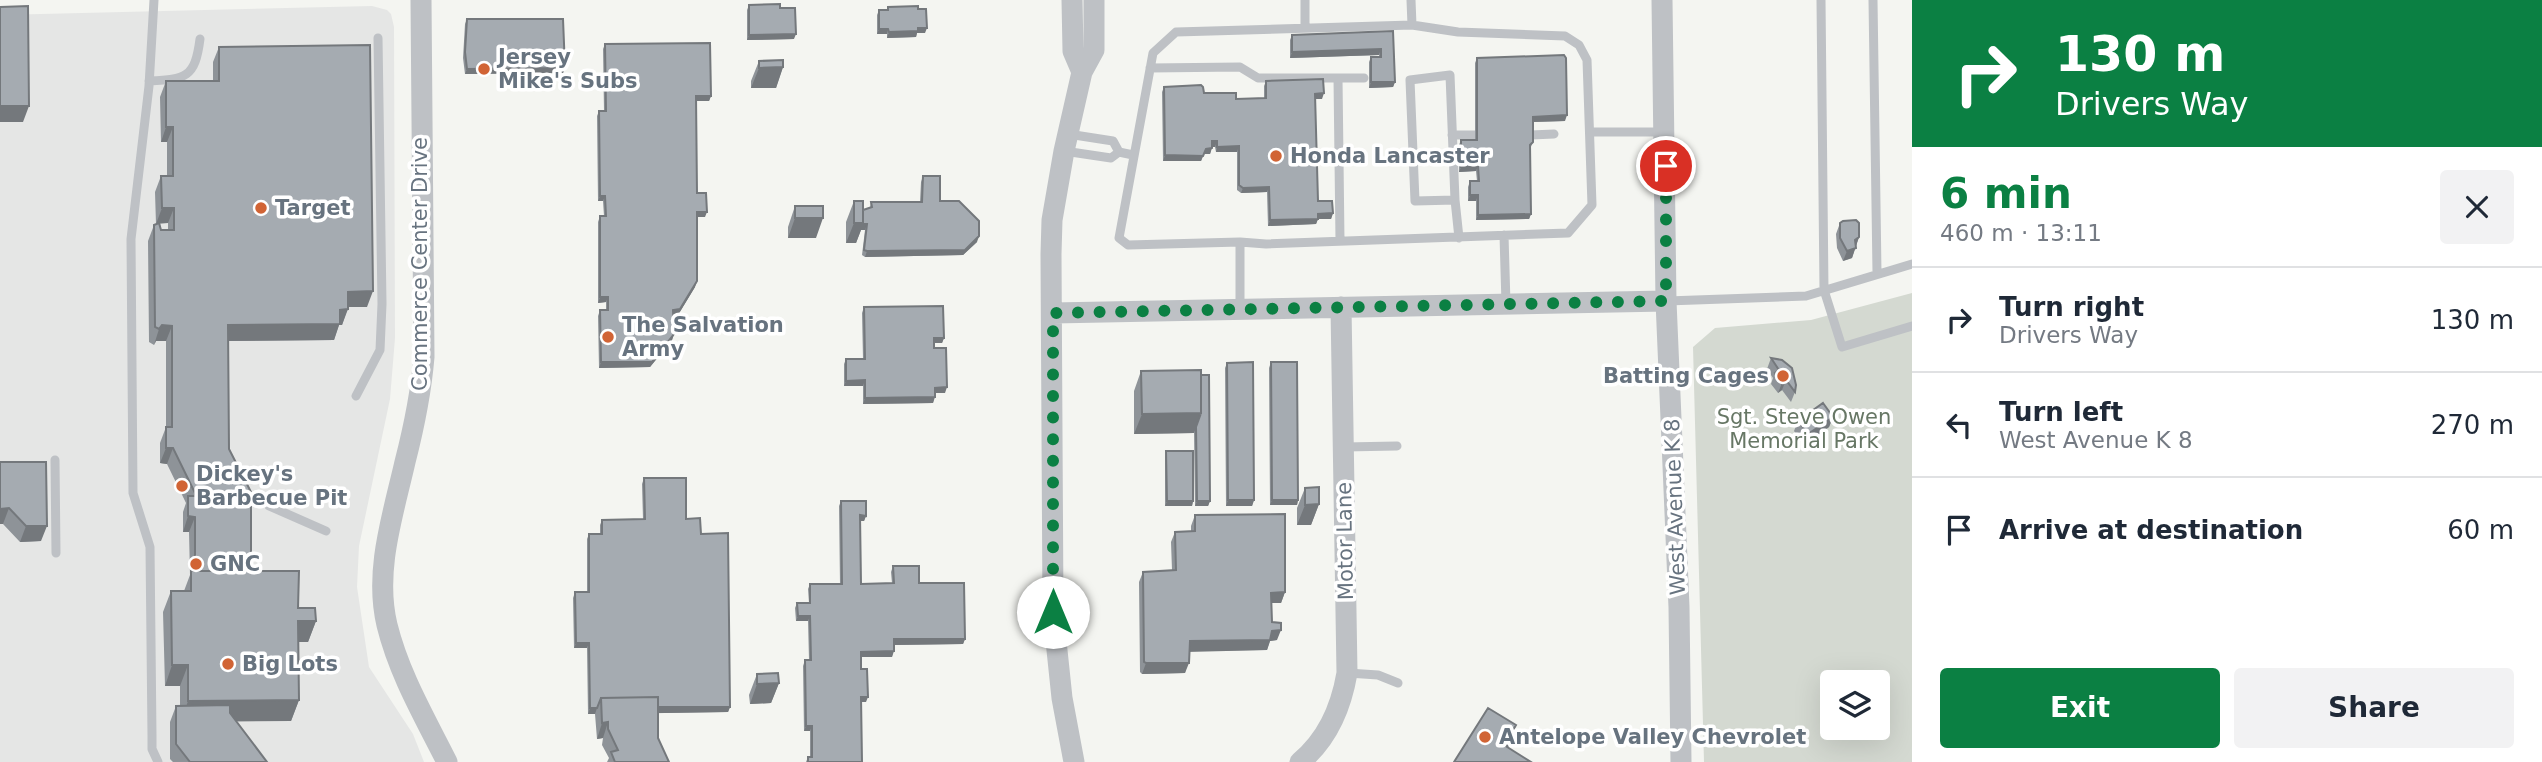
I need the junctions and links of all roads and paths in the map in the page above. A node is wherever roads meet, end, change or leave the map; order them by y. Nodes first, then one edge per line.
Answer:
1 (154, 0) edge
2 (422, 0) edge
3 (1072, 0) edge
4 (1094, 0) edge
5 (1306, 0) edge
6 (1411, 0) edge
7 (1662, 0) edge
8 (1820, 0) edge
9 (1873, 0) edge
10 (1412, 25) junction
11 (1305, 28) junction
12 (377, 38) dead end
13 (200, 39) dead end
14 (1150, 68) junction
15 (1082, 72) junction
16 (1338, 78) junction
17 (1364, 78) dead end
18 (149, 80) junction
19 (1591, 132) junction
20 (1665, 132) junction
21 (1554, 134) dead end
22 (1452, 135) junction
23 (1475, 135) edge
24 (1531, 135) edge
25 (1066, 142) junction
26 (1119, 152) junction
27 (1133, 155) junction
28 (1455, 200) junction
29 (1504, 235) junction
30 (1459, 238) junction
31 (1340, 241) junction
32 (1240, 242) junction
33 (1912, 264) edge
34 (1877, 273) junction
35 (1824, 290) junction
36 (1666, 301) junction
37 (1506, 304) junction
38 (1341, 307) junction
39 (1240, 309) junction
40 (1053, 313) junction
41 (1912, 326) edge
42 (356, 396) dead end
43 (1397, 446) dead end
44 (1344, 447) junction
45 (55, 460) dead end
46 (268, 506) dead end
47 (326, 531) dead end
48 (56, 553) dead end
49 (1347, 673) junction
50 (1398, 683) dead end
51 (158, 762) edge
52 (447, 762) edge
53 (1074, 762) edge
54 (1300, 762) edge
55 (1681, 762) edge

1 - 18 lane
2 - 52 street, Commerce Center Drive
3 - 15 street
4 - 15 street
5 - 11 lane
6 - 10 lane
7 - 20 street, West Avenue K 8
8 - 35 lane
9 - 34 lane
10 - 11 lane
10 - 19 lane
11 - 14 lane
12 - 42 lane
13 - 18 lane
14 - 16 lane
14 - 27 lane
15 - 25 street
16 - 17 lane
16 - 31 lane
18 - 51 lane
19 - 20 lane
19 - 29 lane
20 - 36 street, West Avenue K 8
21 - 24 lane
22 - 23 lane
22 - 28 lane
22 - 28 lane
25 - 26 lane
25 - 26 lane
25 - 40 street
26 - 27 lane
27 - 32 lane
28 - 30 lane
29 - 30 lane
29 - 37 lane
30 - 31 lane
31 - 32 lane
32 - 39 lane
33 - 34 lane
34 - 35 lane
35 - 36 lane
35 - 41 lane
36 - 37 street
36 - 55 street, West Avenue K 8
37 - 38 street
38 - 39 street
38 - 44 street, Motor Lane
39 - 40 street
40 - 53 street
43 - 44 lane
44 - 49 street, Motor Lane
45 - 48 lane
46 - 47 lane
49 - 50 lane
49 - 54 street, Motor Lane

